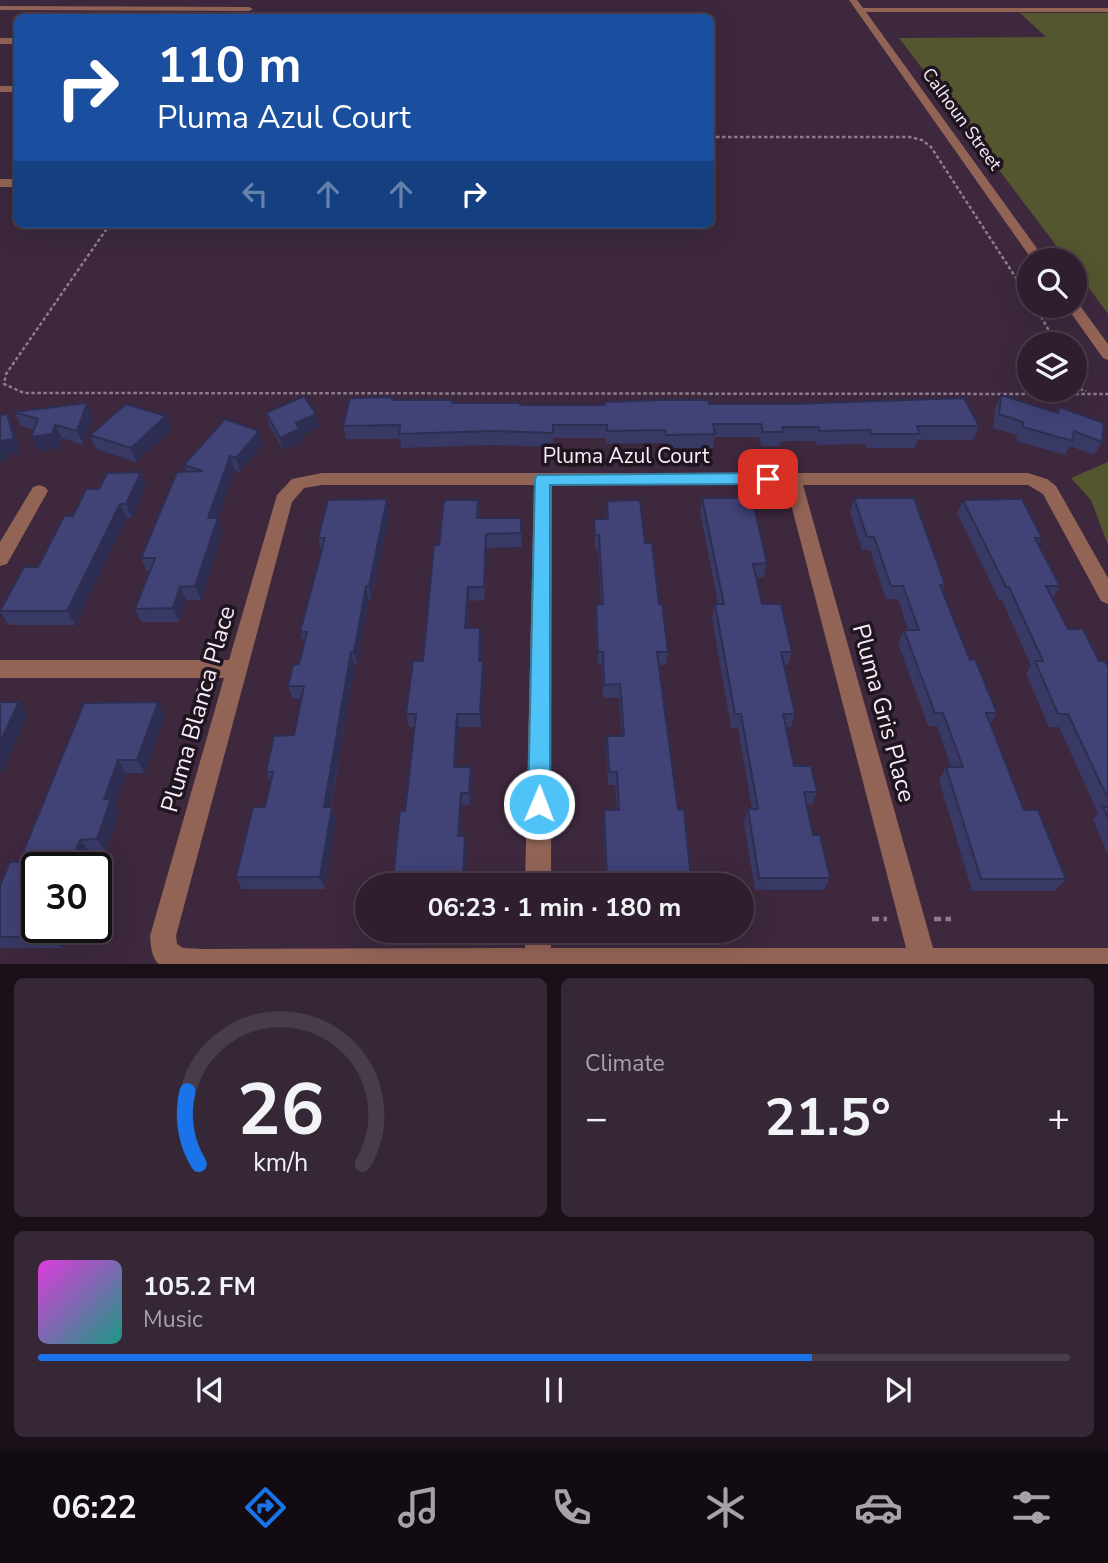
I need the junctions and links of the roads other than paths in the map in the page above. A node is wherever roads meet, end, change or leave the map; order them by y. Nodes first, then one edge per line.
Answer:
1 (46, 0) edge
2 (1064, 0) edge
3 (857, 5) edge
4 (0, 8) edge
5 (35, 8) junction
6 (249, 9) dead end
7 (1076, 9) junction
8 (1108, 9) edge
9 (200, 13) edge
10 (1031, 248) edge
11 (1082, 318) edge
12 (1108, 355) edge
13 (542, 479) junction
14 (793, 479) junction
15 (295, 483) joint
16 (38, 491) dead end
17 (0, 559) edge
18 (1108, 596) edge
19 (0, 669) edge
20 (236, 669) junction
21 (538, 873) edge
22 (538, 943) edge
23 (538, 961) junction
24 (923, 961) junction
25 (1108, 961) edge

1 - 5 street
2 - 7 street
3 - 7 street
3 - 10 street, Calhoun Street
4 - 5 street
5 - 9 street
6 - 9 street
7 - 8 street
11 - 12 street
13 - 14 street, Pluma Azul Court
13 - 15 street, Pluma Azul Court
13 - 21 street
14 - 18 street, Pluma Azul Court
14 - 24 street, Pluma Gris Place
15 - 20 street, Pluma Blanca Place
16 - 17 street
19 - 20 street
20 - 23 street, Pluma Blanca Place
22 - 23 street
23 - 24 street
24 - 25 street

